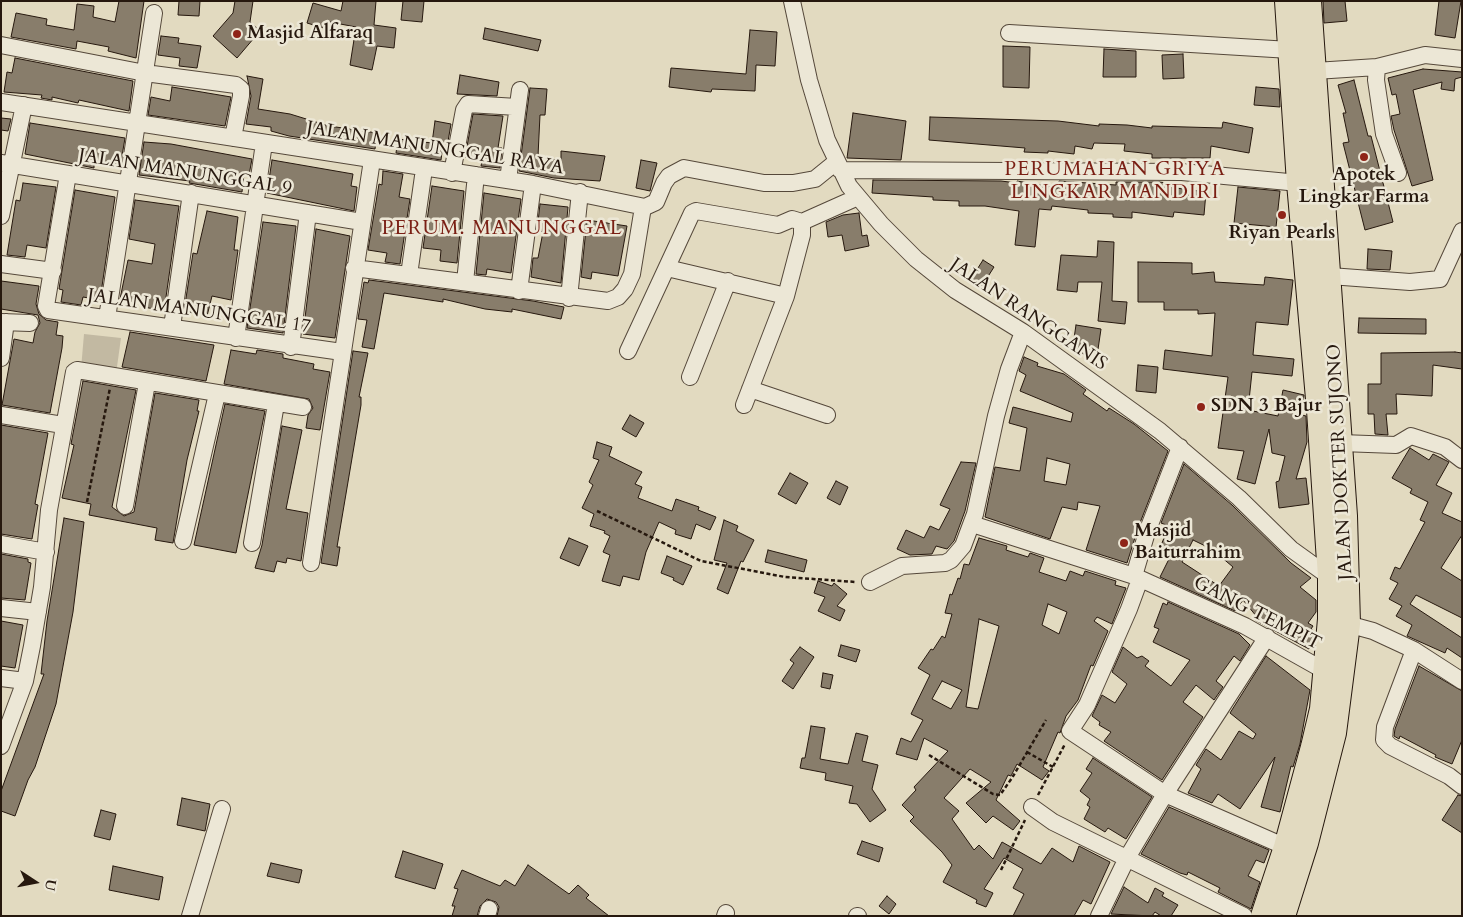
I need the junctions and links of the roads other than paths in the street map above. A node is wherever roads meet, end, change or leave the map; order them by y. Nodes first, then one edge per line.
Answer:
1 (792, 1) edge
2 (1287, 1) edge
3 (1309, 1) edge
4 (154, 13) dead end
5 (1009, 33) dead end
6 (1, 46) edge
7 (1290, 50) junction
8 (1461, 54) edge
9 (1371, 68) junction
10 (1323, 71) junction
11 (145, 73) junction
12 (520, 90) dead end
13 (1, 102) edge
14 (24, 106) junction
15 (517, 107) junction
16 (136, 121) junction
17 (233, 138) junction
18 (264, 143) junction
19 (372, 160) junction
20 (6, 163) edge
21 (838, 166) junction
22 (424, 169) junction
23 (452, 173) junction
24 (1398, 173) dead end
25 (68, 174) junction
26 (476, 175) junction
27 (508, 180) junction
28 (1299, 183) junction
29 (533, 184) junction
30 (128, 185) junction
31 (580, 192) junction
32 (191, 193) junction
33 (858, 196) junction
34 (255, 204) junction
35 (642, 207) junction
36 (308, 213) junction
37 (1, 216) edge
38 (362, 222) junction
39 (802, 222) junction
40 (1462, 231) edge
41 (1, 264) edge
42 (354, 268) junction
43 (667, 268) junction
44 (53, 272) junction
45 (409, 275) junction
46 (1330, 276) junction
47 (728, 281) junction
48 (465, 282) junction
49 (519, 291) junction
50 (786, 296) junction
51 (569, 298) junction
52 (106, 318) junction
53 (4, 322) edge
54 (30, 323) dead end
55 (172, 327) junction
56 (1023, 332) junction
57 (236, 338) junction
58 (291, 346) junction
59 (628, 351) dead end
60 (342, 352) junction
61 (1, 358) edge
62 (690, 377) dead end
63 (147, 383) junction
64 (750, 389) junction
65 (217, 394) junction
66 (276, 404) junction
67 (744, 405) dead end
68 (302, 407) dead end
69 (827, 415) dead end
70 (1, 416) edge
71 (63, 425) junction
72 (1341, 443) junction
73 (1180, 447) junction
74 (1462, 460) edge
75 (125, 506) dead end
76 (972, 524) junction
77 (183, 540) dead end
78 (252, 543) dead end
79 (1, 544) edge
80 (46, 552) junction
81 (310, 564) dead end
82 (1137, 577) junction
83 (1339, 580) junction
84 (870, 582) road end
85 (1, 608) edge
86 (38, 612) junction
87 (1339, 621) junction
88 (1267, 637) junction
89 (1414, 650) junction
90 (1325, 671) junction
91 (1, 678) edge
92 (26, 681) junction
93 (1462, 681) edge
94 (2, 744) edge
95 (1462, 786) edge
96 (1165, 794) junction
97 (1032, 807) dead end
98 (222, 809) dead end
99 (1286, 847) junction
100 (1126, 858) junction
101 (190, 916) edge
102 (1099, 916) edge
103 (1244, 916) edge
104 (1263, 916) edge
105 (1283, 916) edge

1 - 21 street, JALAN RANGGANIS
2 - 7 highway
3 - 10 highway, JALAN DOKTER SUJONO
4 - 11 street
5 - 7 street
6 - 11 street
7 - 28 highway
8 - 9 street
9 - 10 street
9 - 24 street
10 - 46 highway, JALAN DOKTER SUJONO
11 - 16 street
11 - 17 street
12 - 15 street
13 - 14 street, JALAN MANUNGGAL RAYA
14 - 16 street, JALAN MANUNGGAL RAYA
14 - 20 street
15 - 23 street
15 - 27 street
16 - 17 street, JALAN MANUNGGAL RAYA
16 - 30 street
17 - 18 street, JALAN MANUNGGAL RAYA
18 - 19 street, JALAN MANUNGGAL RAYA
18 - 34 street
19 - 22 street, JALAN MANUNGGAL RAYA
19 - 38 street
20 - 25 street, JALAN MANUNGGAL 9
20 - 37 street
21 - 28 street
21 - 33 street, JALAN RANGGANIS
21 - 35 street
22 - 23 street, JALAN MANUNGGAL RAYA
22 - 45 street
23 - 26 street, JALAN MANUNGGAL RAYA
25 - 30 street, JALAN MANUNGGAL 9
25 - 44 street
26 - 27 street, JALAN MANUNGGAL RAYA
26 - 48 street
27 - 29 street, JALAN MANUNGGAL RAYA
28 - 83 highway
29 - 31 street, JALAN MANUNGGAL RAYA
29 - 49 street
30 - 32 street, JALAN MANUNGGAL 9
30 - 52 street
31 - 35 street, JALAN MANUNGGAL RAYA
31 - 51 street
32 - 34 street, JALAN MANUNGGAL 9
32 - 55 street
33 - 39 street
33 - 56 street, JALAN RANGGANIS
34 - 36 street, JALAN MANUNGGAL 9
34 - 57 street
35 - 51 street
36 - 38 street, JALAN MANUNGGAL 9
36 - 58 street
38 - 42 street
39 - 43 street
39 - 50 street
40 - 46 street
41 - 44 street
42 - 45 street
42 - 60 street
43 - 47 street
43 - 59 street
44 - 52 street, JALAN MANUNGGAL 17
45 - 48 street
46 - 72 highway, JALAN DOKTER SUJONO
47 - 50 street
47 - 62 street
48 - 49 street
49 - 51 street
50 - 64 street
52 - 55 street, JALAN MANUNGGAL 17
53 - 54 street
53 - 61 street
55 - 57 street, JALAN MANUNGGAL 17
56 - 73 street, JALAN RANGGANIS
56 - 76 street
57 - 58 street, JALAN MANUNGGAL 17
58 - 60 street, JALAN MANUNGGAL 17
60 - 81 street
63 - 65 street
63 - 71 street
63 - 75 street
64 - 67 street
64 - 69 street
65 - 66 street
65 - 77 street
66 - 68 street
66 - 78 street
70 - 71 street
71 - 80 street
72 - 74 street
72 - 83 highway, JALAN DOKTER SUJONO
73 - 82 street
73 - 83 street, JALAN RANGGANIS
76 - 82 street, GANG TEMPIT
76 - 84 street
79 - 80 street
80 - 86 street
82 - 88 street, GANG TEMPIT
82 - 96 street
83 - 87 highway, JALAN DOKTER SUJONO
85 - 86 street
86 - 92 street
87 - 89 street
87 - 90 highway
87 - 105 highway, JALAN DOKTER SUJONO
88 - 90 street, GANG TEMPIT
88 - 96 street
89 - 93 street
89 - 95 street
90 - 99 highway
91 - 92 street
92 - 94 street
96 - 99 street
96 - 100 street
97 - 100 street
98 - 101 street
99 - 104 highway
100 - 102 street
100 - 103 street

